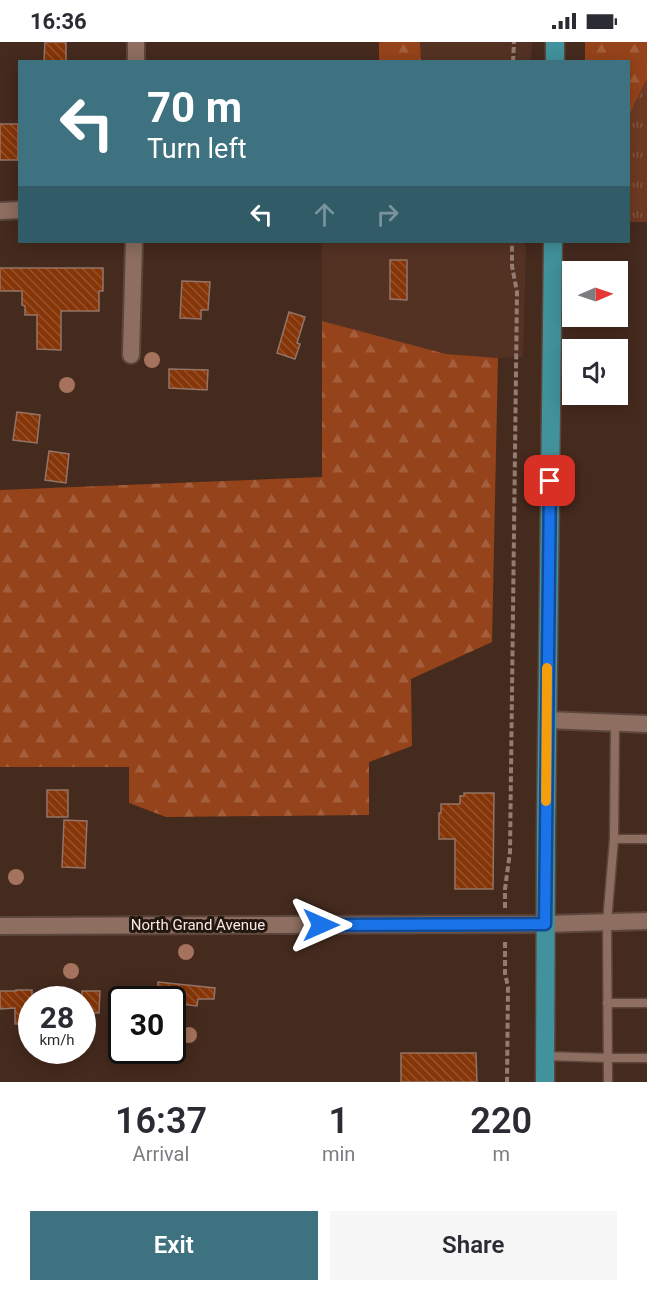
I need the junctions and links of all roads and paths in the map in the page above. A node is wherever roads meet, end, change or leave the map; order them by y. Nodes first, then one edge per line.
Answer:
1 (136, 42) edge
2 (514, 42) edge
3 (555, 42) edge
4 (136, 60) edge
5 (513, 60) edge
6 (555, 60) edge
7 (18, 210) edge
8 (0, 211) edge
9 (134, 243) edge
10 (512, 243) edge
11 (553, 243) edge
12 (131, 355) dead end
13 (547, 720) junction
14 (615, 722) junction
15 (647, 724) edge
16 (614, 839) junction
17 (647, 839) edge
18 (647, 921) edge
19 (607, 922) junction
20 (505, 924) junction
21 (545, 924) junction
22 (0, 926) edge
23 (607, 1003) junction
24 (647, 1003) edge
25 (545, 1056) junction
26 (608, 1058) junction
27 (647, 1058) edge
28 (507, 1082) edge
29 (545, 1082) edge
30 (608, 1082) edge

1 - 4 street
2 - 5 path
3 - 6 main road
7 - 8 street
9 - 12 street
10 - 20 path
11 - 13 main road
13 - 14 street
13 - 21 main road
14 - 15 street
14 - 16 lane
16 - 17 lane
16 - 19 lane
18 - 19 street, North Grand Avenue
19 - 21 street, North Grand Avenue
19 - 23 lane
20 - 21 street, North Grand Avenue
20 - 22 street, North Grand Avenue
20 - 28 path
21 - 25 main road
23 - 24 lane
23 - 26 lane
25 - 26 lane
25 - 29 main road
26 - 27 lane
26 - 30 lane

